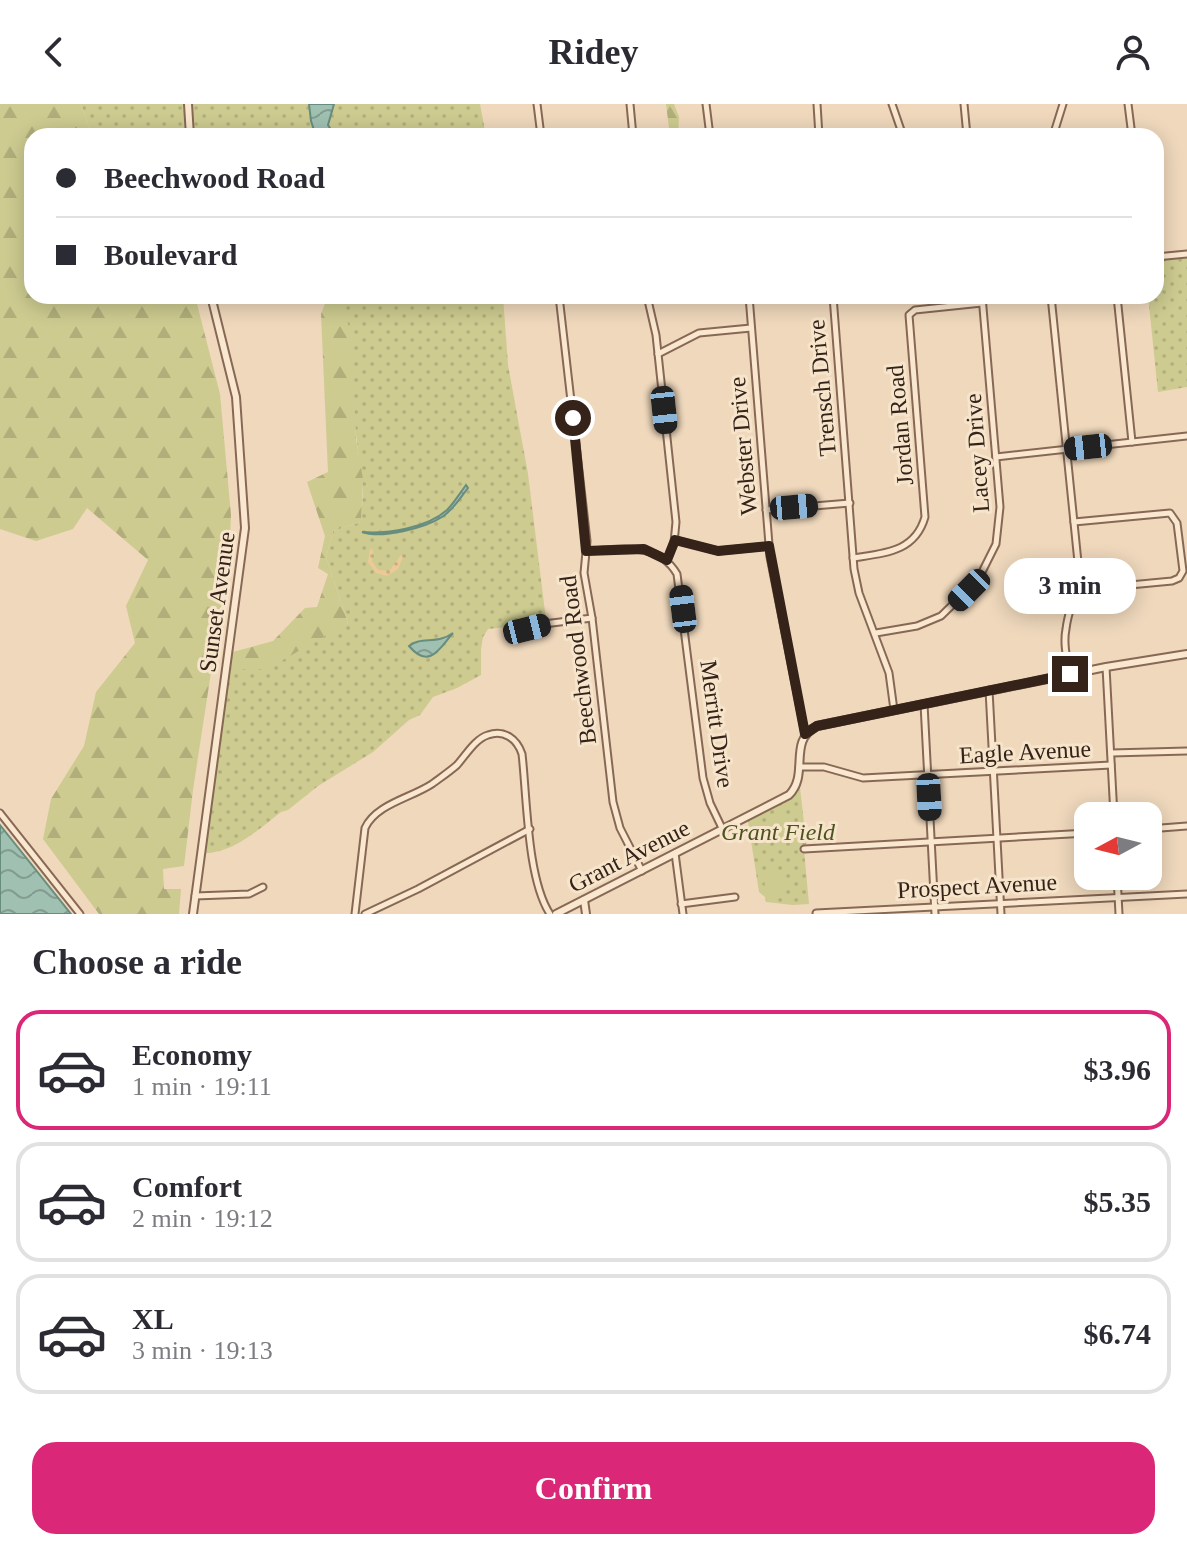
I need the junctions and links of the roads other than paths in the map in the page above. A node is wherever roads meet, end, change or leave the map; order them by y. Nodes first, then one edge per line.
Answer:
1 (188, 104) edge
2 (537, 104) edge
3 (630, 104) edge
4 (706, 104) edge
5 (817, 104) edge
6 (892, 104) edge
7 (964, 104) edge
8 (1063, 104) edge
9 (1128, 104) edge
10 (190, 128) edge
11 (540, 128) edge
12 (632, 128) edge
13 (709, 128) edge
14 (818, 128) edge
15 (900, 128) edge
16 (966, 128) edge
17 (1056, 128) edge
18 (1131, 128) edge
19 (1187, 254) edge
20 (1164, 256) edge
21 (213, 304) edge
22 (560, 304) edge
23 (649, 304) edge
24 (750, 304) edge
25 (834, 304) edge
26 (955, 304) edge
27 (982, 304) edge
28 (1052, 304) edge
29 (1118, 304) edge
30 (751, 328) junction
31 (658, 354) junction
32 (1187, 436) edge
33 (1132, 442) junction
34 (1067, 449) junction
35 (996, 457) junction
36 (850, 503) junction
37 (766, 510) junction
38 (1074, 522) junction
39 (675, 540) junction
40 (769, 546) junction
41 (586, 551) junction
42 (853, 558) junction
43 (667, 560) junction
44 (1077, 590) junction
45 (592, 618) junction
46 (876, 633) junction
47 (509, 634) dead end
48 (1187, 654) edge
49 (1106, 667) junction
50 (1070, 674) junction
51 (989, 690) junction
52 (924, 704) junction
53 (894, 710) junction
54 (805, 734) junction
55 (1187, 751) edge
56 (1111, 753) junction
57 (1111, 765) junction
58 (799, 767) junction
59 (993, 772) junction
60 (928, 775) junction
61 (1113, 802) edge
62 (0, 813) edge
63 (1187, 826) edge
64 (722, 828) junction
65 (1162, 828) edge
66 (530, 829) junction
67 (1074, 834) edge
68 (997, 838) junction
69 (931, 841) junction
70 (804, 849) dead end
71 (675, 853) junction
72 (642, 871) junction
73 (263, 887) dead end
74 (1118, 890) edge
75 (1187, 894) edge
76 (195, 896) junction
77 (735, 897) dead end
78 (1118, 897) junction
79 (584, 900) junction
80 (1000, 903) junction
81 (681, 904) junction
82 (935, 910) edge
83 (816, 913) edge
84 (80, 914) edge
85 (193, 914) edge
86 (355, 914) edge
87 (365, 914) edge
88 (553, 914) edge
89 (586, 914) edge
90 (683, 914) edge
91 (1001, 914) edge
92 (1119, 914) edge

1 - 10 street
2 - 11 street
3 - 12 street
4 - 13 street
5 - 14 street
6 - 15 street
7 - 16 street
8 - 17 street
9 - 18 street
19 - 20 street
21 - 76 street, Sunset Avenue
22 - 41 street, Beechwood Road
23 - 31 street
24 - 30 street, Webster Drive
25 - 36 street, Trensch Drive
26 - 42 street, Jordan Road
27 - 35 street, Lacey Drive
28 - 34 street
29 - 33 street
30 - 31 street
30 - 37 street, Webster Drive
31 - 39 street
32 - 33 street
33 - 34 street
34 - 35 street
34 - 38 street
35 - 46 street, Lacey Drive
36 - 37 street
36 - 42 street, Trensch Drive
37 - 40 street, Webster Drive
38 - 44 street
38 - 44 street
39 - 40 street
39 - 43 street
40 - 54 street, Webster Drive
41 - 43 street
41 - 45 street, Beechwood Road
42 - 46 street, Trensch Drive
43 - 64 street, Merritt Drive
44 - 50 street
45 - 47 street
45 - 72 street, Beechwood Road
46 - 53 street, Trensch Drive
48 - 49 street
49 - 50 street
49 - 56 street
50 - 51 street
51 - 52 street
51 - 59 street
52 - 53 street
52 - 60 street
53 - 54 street
54 - 58 street, Grant Avenue
55 - 56 street, Eagle Avenue
56 - 57 street
57 - 59 street, Eagle Avenue
57 - 61 street
58 - 60 street, Eagle Avenue
58 - 64 street, Grant Avenue
59 - 60 street, Eagle Avenue
59 - 68 street
60 - 69 street
62 - 84 street
63 - 65 street
64 - 71 street, Grant Avenue
66 - 86 street
66 - 87 street
66 - 88 street
67 - 68 street
68 - 69 street
68 - 80 street
69 - 70 street
69 - 82 street
71 - 72 street, Grant Avenue
71 - 81 street
72 - 79 street, Grant Avenue
73 - 76 street
74 - 78 street
75 - 78 street, Prospect Avenue
76 - 85 street, Sunset Avenue
77 - 81 street
78 - 80 street, Prospect Avenue
78 - 92 street
79 - 88 street, Grant Avenue
79 - 89 street
80 - 82 street, Prospect Avenue
80 - 91 street
81 - 90 street
82 - 83 street, Prospect Avenue

